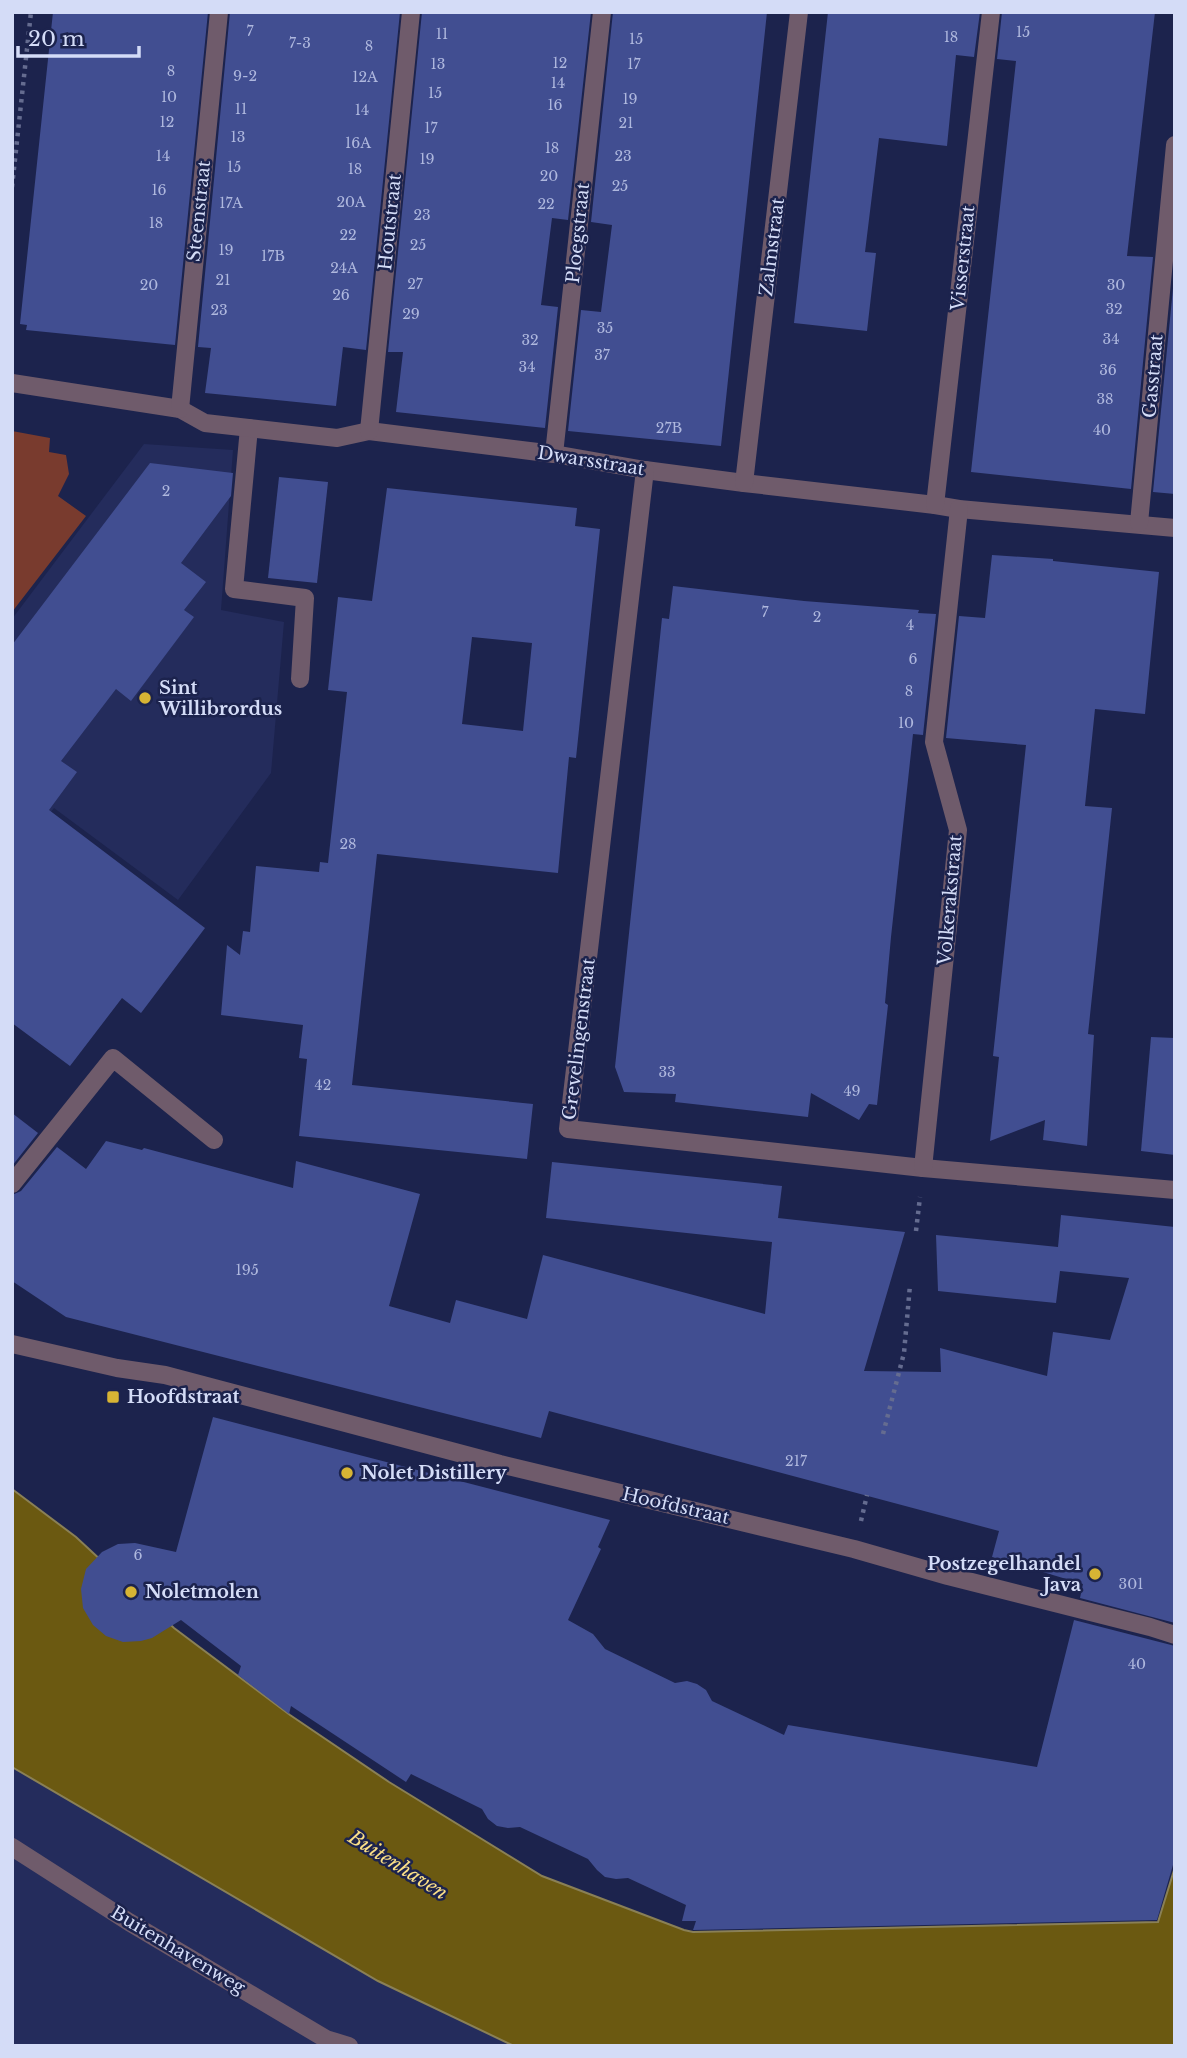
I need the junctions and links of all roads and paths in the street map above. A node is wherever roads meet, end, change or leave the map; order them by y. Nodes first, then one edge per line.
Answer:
1 (31, 12) edge
2 (219, 12) edge
3 (411, 12) edge
4 (602, 12) edge
5 (799, 12) edge
6 (991, 12) edge
7 (1175, 145) edge
8 (12, 187) edge
9 (12, 383) edge
10 (180, 409) junction
11 (249, 428) junction
12 (369, 431) junction
13 (554, 454) junction
14 (645, 470) junction
15 (744, 483) junction
16 (935, 505) junction
17 (959, 509) junction
18 (1139, 523) junction
19 (1175, 528) edge
20 (300, 679) dead end
21 (214, 1140) dead end
22 (923, 1168) junction
23 (12, 1184) edge
24 (1175, 1190) edge
25 (911, 1285) dead end
26 (12, 1344) edge
27 (883, 1434) dead end
28 (1175, 1635) edge
29 (12, 1847) edge
30 (324, 2042) edge
31 (348, 2046) edge

1 - 8 path
2 - 10 street, Steenstraat
3 - 12 street, Houtstraat
4 - 13 street, Ploegstraat
5 - 15 street, Zalmstraat
6 - 16 street, Visserstraat
7 - 18 street, Gasstraat
9 - 10 street, Dwarsstraat
10 - 11 street, Dwarsstraat
11 - 12 street, Dwarsstraat
11 - 20 street
12 - 13 street, Dwarsstraat
13 - 14 street, Dwarsstraat
14 - 15 street, Dwarsstraat
14 - 22 street, Grevelingenstraat
15 - 16 street, Dwarsstraat
16 - 17 street, Dwarsstraat
17 - 18 street, Dwarsstraat
17 - 22 street, Volkerakstraat
18 - 19 street, Dwarsstraat
21 - 23 street
22 - 24 street, Grevelingenstraat
25 - 27 path
26 - 28 street, Hoofdstraat
29 - 30 street, Buitenhavenweg
30 - 31 street, Buitenhavenweg

